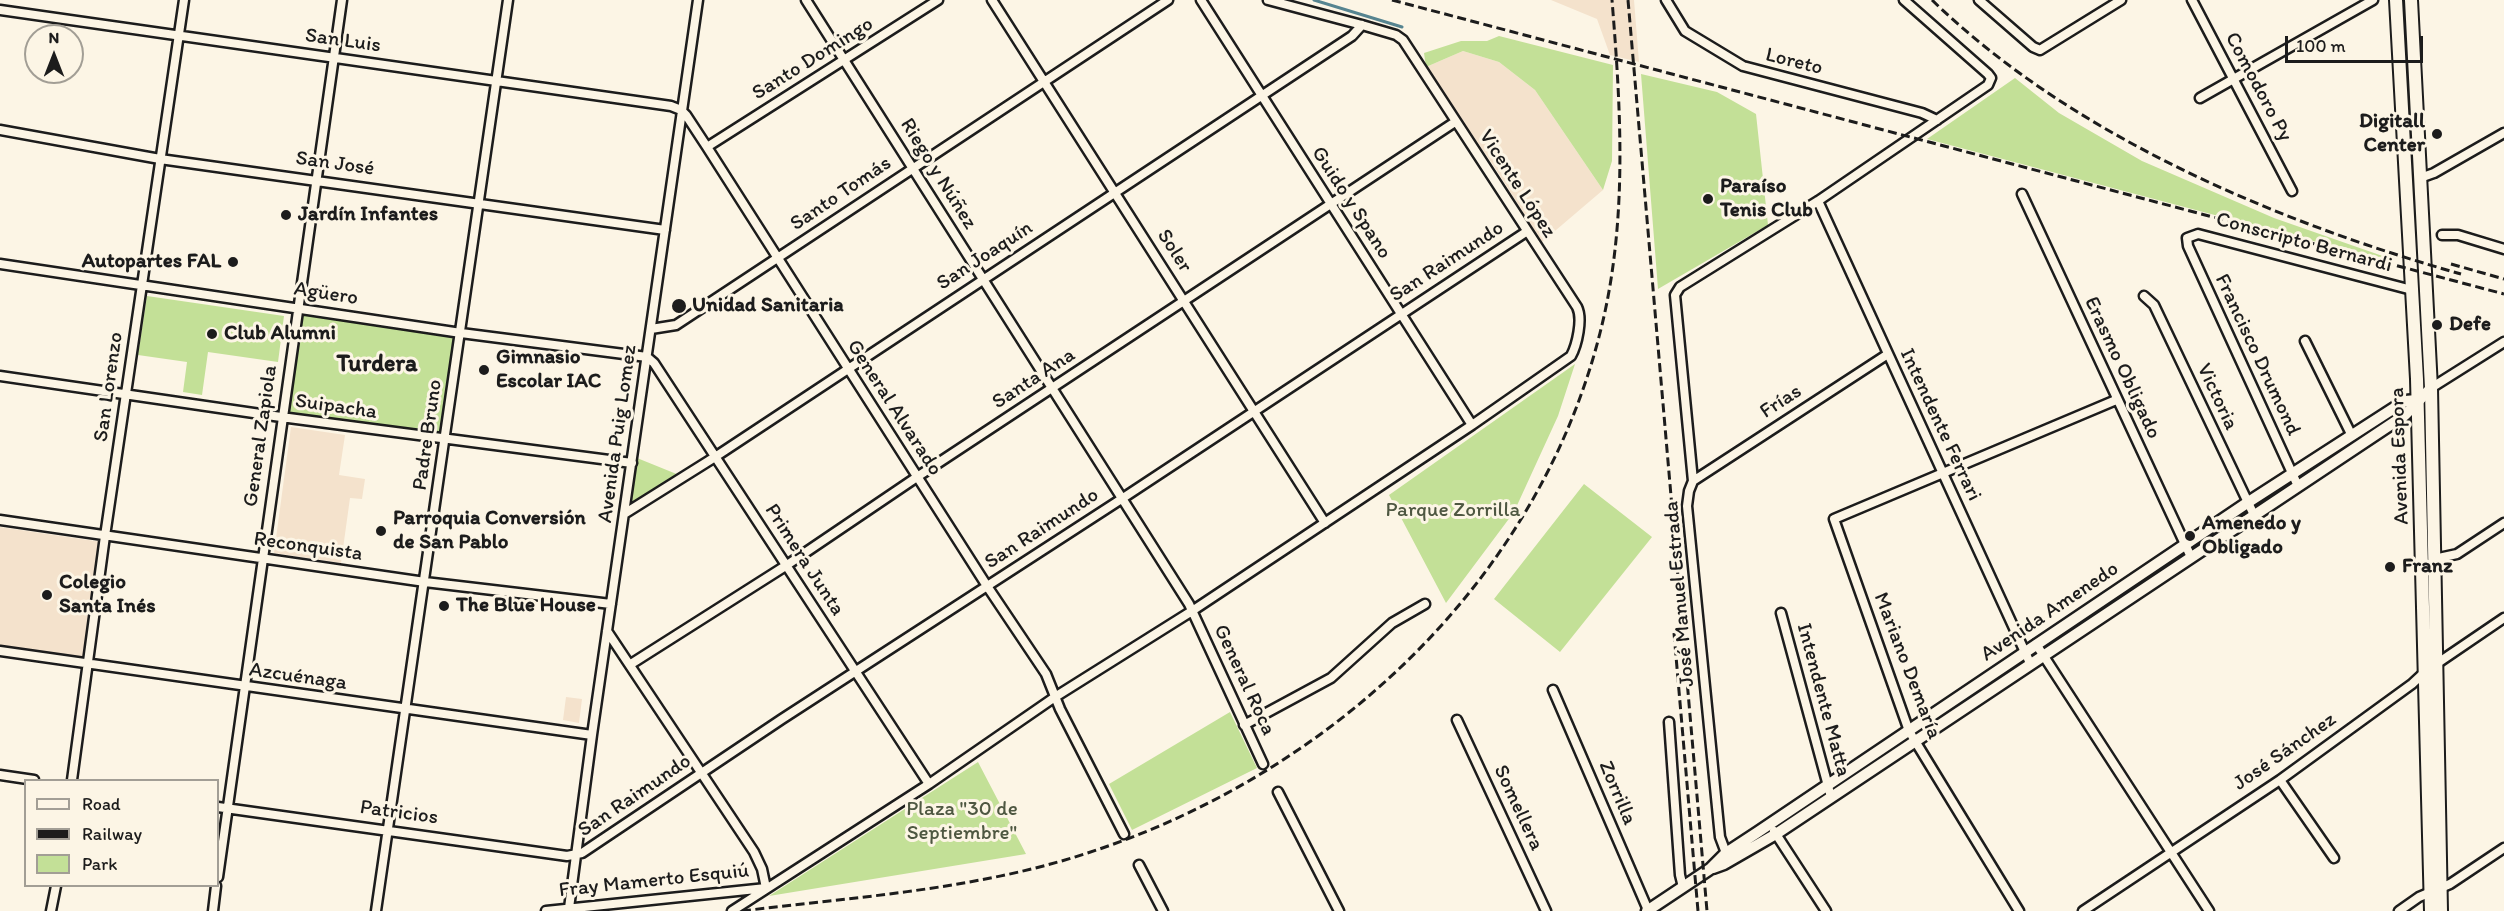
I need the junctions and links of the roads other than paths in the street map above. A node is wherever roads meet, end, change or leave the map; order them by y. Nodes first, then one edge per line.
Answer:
1 (184, 0) edge
2 (342, 0) edge
3 (508, 0) edge
4 (698, 0) edge
5 (806, 0) edge
6 (938, 0) edge
7 (992, 0) edge
8 (1168, 0) edge
9 (1201, 0) edge
10 (1268, 0) edge
11 (1666, 0) edge
12 (1904, 0) edge
13 (1979, 0) edge
14 (2121, 0) edge
15 (2192, 0) edge
16 (2373, 0) edge
17 (2396, 0) edge
18 (2411, 0) edge
19 (0, 10) edge
20 (1362, 25) junction
21 (179, 35) junction
22 (334, 58) junction
23 (845, 60) junction
24 (2233, 79) junction
25 (496, 80) junction
26 (1044, 82) junction
27 (1260, 95) junction
28 (2200, 98) dead end
29 (681, 110) junction
30 (1937, 120) junction
31 (1455, 122) junction
32 (0, 130) edge
33 (2504, 133) edge
34 (707, 147) junction
35 (160, 159) junction
36 (912, 168) junction
37 (2420, 178) junction
38 (317, 180) junction
39 (2292, 191) dead end
40 (1114, 192) junction
41 (2022, 194) dead end
42 (1818, 201) junction
43 (479, 202) junction
44 (1329, 204) junction
45 (665, 230) junction
46 (1526, 232) junction
47 (2442, 235) dead end
48 (2187, 238) joint
49 (2504, 249) edge
50 (778, 259) junction
51 (0, 264) edge
52 (982, 279) junction
53 (142, 285) junction
54 (2412, 290) junction
55 (2144, 296) dead end
56 (1185, 302) junction
57 (298, 307) junction
58 (1401, 314) junction
59 (651, 329) junction
60 (461, 333) junction
61 (2305, 341) dead end
62 (2504, 342) edge
63 (1888, 354) junction
64 (647, 357) junction
65 (847, 369) junction
66 (0, 376) edge
67 (1052, 388) junction
68 (2431, 388) junction
69 (126, 395) junction
70 (2116, 400) junction
71 (2417, 400) junction
72 (1254, 412) junction
73 (281, 417) junction
74 (1472, 425) junction
75 (2352, 436) junction
76 (445, 440) junction
77 (715, 457) junction
78 (632, 463) junction
79 (1942, 471) junction
80 (2292, 474) junction
81 (917, 477) junction
82 (1694, 481) junction
83 (2298, 486) junction
84 (1123, 498) junction
85 (2247, 503) junction
86 (624, 514) junction
87 (2254, 515) junction
88 (0, 520) edge
89 (1325, 523) junction
90 (2504, 523) edge
91 (105, 536) junction
92 (2185, 546) junction
93 (2191, 557) junction
94 (263, 558) junction
95 (2434, 559) junction
96 (788, 565) junction
97 (425, 582) junction
98 (987, 586) junction
99 (611, 604) junction
100 (1425, 604) dead end
101 (1192, 611) junction
102 (1781, 613) dead end
103 (2504, 618) edge
104 (607, 631) junction
105 (2036, 644) junction
106 (0, 651) edge
107 (2024, 652) junction
108 (2042, 655) junction
109 (2030, 663) junction
110 (2437, 663) junction
111 (89, 664) junction
112 (631, 664) junction
113 (2426, 671) junction
114 (855, 672) junction
115 (244, 687) junction
116 (1553, 690) dead end
117 (1055, 697) junction
118 (406, 710) junction
119 (1457, 720) dead end
120 (1669, 722) dead end
121 (1244, 725) junction
122 (592, 735) junction
123 (1912, 736) junction
124 (1263, 764) dead end
125 (701, 773) junction
126 (0, 776) edge
127 (26, 779) edge
128 (72, 779) edge
129 (2280, 780) junction
130 (929, 784) junction
131 (1827, 785) junction
132 (1278, 792) dead end
133 (1831, 797) junction
134 (222, 807) edge
135 (1773, 829) junction
136 (389, 830) junction
137 (1124, 834) dead end
138 (2504, 848) edge
139 (2170, 852) junction
140 (1726, 854) junction
141 (576, 855) junction
142 (2334, 858) dead end
143 (219, 860) edge
144 (1139, 865) dead end
145 (1710, 868) junction
146 (56, 887) edge
147 (216, 887) edge
148 (1683, 887) junction
149 (766, 888) junction
150 (2435, 890) junction
151 (569, 908) junction
152 (51, 911) edge
153 (213, 911) edge
154 (376, 911) edge
155 (546, 911) edge
156 (732, 911) edge
157 (1163, 911) edge
158 (1339, 911) edge
159 (1546, 911) edge
160 (1648, 911) edge
161 (1826, 911) edge
162 (2019, 911) edge
163 (2083, 911) edge
164 (2209, 911) edge
165 (2399, 911) edge
166 (2431, 911) edge
167 (2441, 911) edge

1 - 21 street, San Lorenzo
2 - 22 street, General Zapiola
3 - 25 street, Padre Bruno
4 - 29 street, Avenida Puig Lomez
5 - 23 street, Riego y Núñez
6 - 23 street, Santo Domingo
7 - 26 street, Soler
8 - 26 street, Santo Tomás
9 - 27 street, Guido y Spano
10 - 20 street
11 - 30 street, Loreto
12 - 30 street
13 - 14 street
15 - 24 street, Comodoro Py
16 - 24 street
17 - 54 main road, Avenida Espora
18 - 37 main road, Avenida Espora
19 - 21 street, San Luis
20 - 27 street, San Joaquín
20 - 31 street, Vicente López
21 - 22 street, San Luis
21 - 35 street, San Lorenzo
22 - 25 street, San Luis
22 - 38 street, General Zapiola
23 - 34 street, Santo Domingo
23 - 36 street, Riego y Núñez
24 - 28 street
24 - 39 street, Comodoro Py
25 - 29 street, San Luis
25 - 43 street, Padre Bruno
26 - 36 street, Santo Tomás
26 - 40 street, Soler
27 - 40 street, San Joaquín
27 - 44 street, Guido y Spano
29 - 34 street, General Alvarado
29 - 45 street, Avenida Puig Lomez
30 - 42 street
31 - 44 street, Santa Ana
31 - 46 street, Vicente López
32 - 35 street, San José
33 - 37 street
34 - 50 street, General Alvarado
35 - 38 street, San José
35 - 53 street, San Lorenzo
36 - 50 street, Santo Tomás
36 - 52 street, Riego y Núñez
37 - 68 main road, Avenida Espora
38 - 43 street, San José
38 - 57 street, General Zapiola
40 - 52 street, San Joaquín
40 - 56 street, Soler
41 - 70 street, Erasmo Obligado
42 - 63 street, Intendente Ferrari
42 - 82 street, José Manuel Estrada
43 - 45 street, San José
43 - 60 street, Padre Bruno
44 - 56 street, Santa Ana
44 - 58 street, Guido y Spano
45 - 59 street, Avenida Puig Lomez
46 - 58 street, San Raimundo
46 - 74 street, Vicente López
47 - 49 street
48 - 54 street, Conscripto Bernardi
48 - 80 street, Francisco Drumond
50 - 59 street, Santo Tomás
50 - 65 street, General Alvarado
51 - 53 street, Agüero
52 - 65 street, San Joaquín
52 - 67 street, Riego y Núñez
53 - 57 street, Agüero
53 - 69 street, San Lorenzo
54 - 71 main road, Avenida Espora
55 - 85 street, Victoria
56 - 67 street, Santa Ana
56 - 72 street, Soler
57 - 60 street, Agüero
57 - 73 street, General Zapiola
58 - 72 street, San Raimundo
58 - 74 street, Guido y Spano
59 - 64 street, Avenida Puig Lomez
60 - 64 street, Agüero
60 - 76 street, Padre Bruno
61 - 75 street
62 - 68 street, Avenida Amenedo
63 - 79 street, Intendente Ferrari
63 - 82 street, Frías
64 - 77 street, Primera Junta
64 - 78 street, Avenida Puig Lomez
65 - 77 street, San Joaquín
65 - 81 street, General Alvarado
66 - 69 street, Suipacha
67 - 81 street, Santa Ana
67 - 84 street, Riego y Núñez
68 - 71 street, Avenida Amenedo
68 - 95 main road, Avenida Espora
69 - 73 street, Suipacha
69 - 91 street, San Lorenzo
70 - 79 street
70 - 92 street, Erasmo Obligado
71 - 75 street, Avenida Amenedo
71 - 83 street, Avenida Amenedo
71 - 113 main road, Avenida Espora
72 - 84 street, San Raimundo
72 - 89 street, Soler
73 - 76 street, Suipacha
73 - 94 street, General Zapiola
74 - 89 street
75 - 80 street, Avenida Amenedo
76 - 78 street, Suipacha
76 - 97 street, Padre Bruno
77 - 86 street, San Joaquín
77 - 96 street, Primera Junta
78 - 86 street, Avenida Puig Lomez
79 - 107 street, Intendente Ferrari
79 - 123 street, Mariano Demaría
80 - 83 street, Francisco Drumond
80 - 85 street, Avenida Amenedo
81 - 96 street, Santa Ana
81 - 98 street, General Alvarado
82 - 140 street, José Manuel Estrada
83 - 87 street, Avenida Amenedo
84 - 98 street, San Raimundo
84 - 101 street, Riego y Núñez
85 - 87 street, Victoria
85 - 92 street, Avenida Amenedo
86 - 99 street, Avenida Puig Lomez
87 - 93 street, Avenida Amenedo
88 - 91 street, Reconquista
89 - 101 street
90 - 95 street
91 - 94 street, Reconquista
91 - 111 street, San Lorenzo
92 - 93 street, Erasmo Obligado
92 - 105 street, Avenida Amenedo
93 - 108 street, Avenida Amenedo
94 - 97 street, Reconquista
94 - 115 street, General Zapiola
95 - 110 main road, Avenida Espora
96 - 112 street, Santa Ana
96 - 114 street, Primera Junta
97 - 99 street, Reconquista
97 - 118 street, Padre Bruno
98 - 114 street, San Raimundo
98 - 117 street, General Alvarado
99 - 104 street, Avenida Puig Lomez
100 - 121 street
101 - 117 street
101 - 121 street, General Roca
102 - 131 street, Intendente Matta
103 - 110 street, José Sánchez
104 - 112 street
104 - 122 street, Avenida Puig Lomez
105 - 107 street, Avenida Amenedo
105 - 108 street
106 - 111 street, Azcuénaga
107 - 109 street, Intendente Ferrari
107 - 123 street, Avenida Amenedo
108 - 109 street, Avenida Amenedo
108 - 139 street
109 - 123 street, Avenida Amenedo
110 - 113 street, José Sánchez
110 - 150 main road, Avenida Espora
111 - 115 street, Azcuénaga
111 - 128 street, San Lorenzo
112 - 125 street
113 - 129 street, José Sánchez
113 - 150 main road, Avenida Espora
114 - 125 street, San Raimundo
114 - 130 street, Primera Junta
115 - 118 street, Azcuénaga
115 - 134 street, General Zapiola
116 - 160 street, Zorrilla
117 - 130 street
117 - 137 street, General Alvarado
118 - 122 street, Azcuénaga
118 - 136 street, Padre Bruno
119 - 159 street, Somellera
120 - 148 street
121 - 124 street, General Roca
122 - 141 street, Avenida Puig Lomez
123 - 131 street, Avenida Amenedo
123 - 133 street, Avenida Amenedo
123 - 162 street, Mariano Demaría
125 - 141 street, San Raimundo
125 - 149 street
126 - 127 street
129 - 139 street, José Sánchez
129 - 142 street
130 - 149 street
131 - 133 street, Intendente Matta
131 - 135 street, Avenida Amenedo
132 - 158 street
133 - 135 street, Avenida Amenedo
134 - 136 street, Patricios
134 - 143 street, General Zapiola
135 - 140 street, Avenida Amenedo
135 - 145 street, Avenida Amenedo
135 - 161 street
136 - 141 street, Patricios
136 - 154 street, Padre Bruno
138 - 150 street
139 - 163 street, José Sánchez
139 - 164 street
140 - 145 street, Avenida Amenedo
141 - 151 street, Avenida Puig Lomez
144 - 157 street
145 - 148 street, Avenida Amenedo
146 - 152 street
147 - 153 street
148 - 160 street, Avenida Amenedo
149 - 151 street, Fray Mamerto Esquiú
149 - 156 street
150 - 165 street
150 - 166 main road, Avenida Espora
150 - 167 main road, Avenida Espora
151 - 155 street, Fray Mamerto Esquiú

